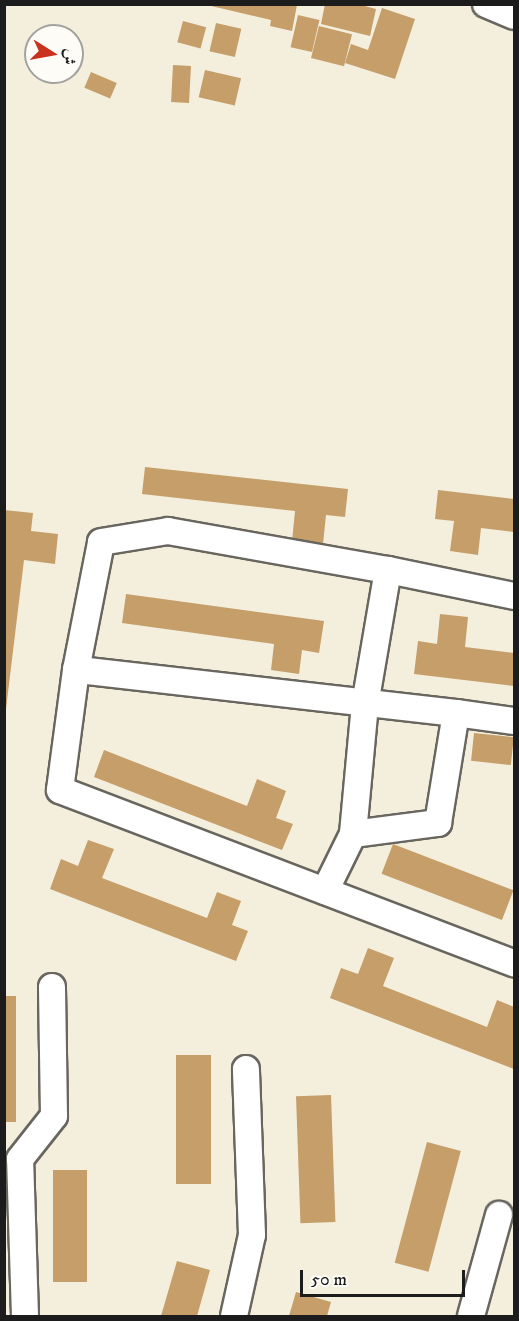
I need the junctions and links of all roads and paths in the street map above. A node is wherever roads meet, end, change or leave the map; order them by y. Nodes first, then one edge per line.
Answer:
1 (486, 4) edge
2 (514, 16) edge
3 (388, 570) junction
4 (514, 596) edge
5 (76, 670) junction
6 (365, 704) junction
7 (456, 713) junction
8 (514, 721) edge
9 (352, 834) junction
10 (326, 891) junction
11 (514, 963) edge
12 (52, 987) dead end
13 (246, 1069) dead end
14 (499, 1215) dead end
15 (25, 1317) edge
16 (234, 1317) edge
17 (471, 1317) edge

1 - 2 street
3 - 4 street
3 - 5 street
3 - 6 street
5 - 6 street
5 - 10 street
6 - 7 street
6 - 9 street
7 - 8 street
7 - 9 street
9 - 10 street
10 - 11 street
12 - 15 street
13 - 16 street
14 - 17 street

